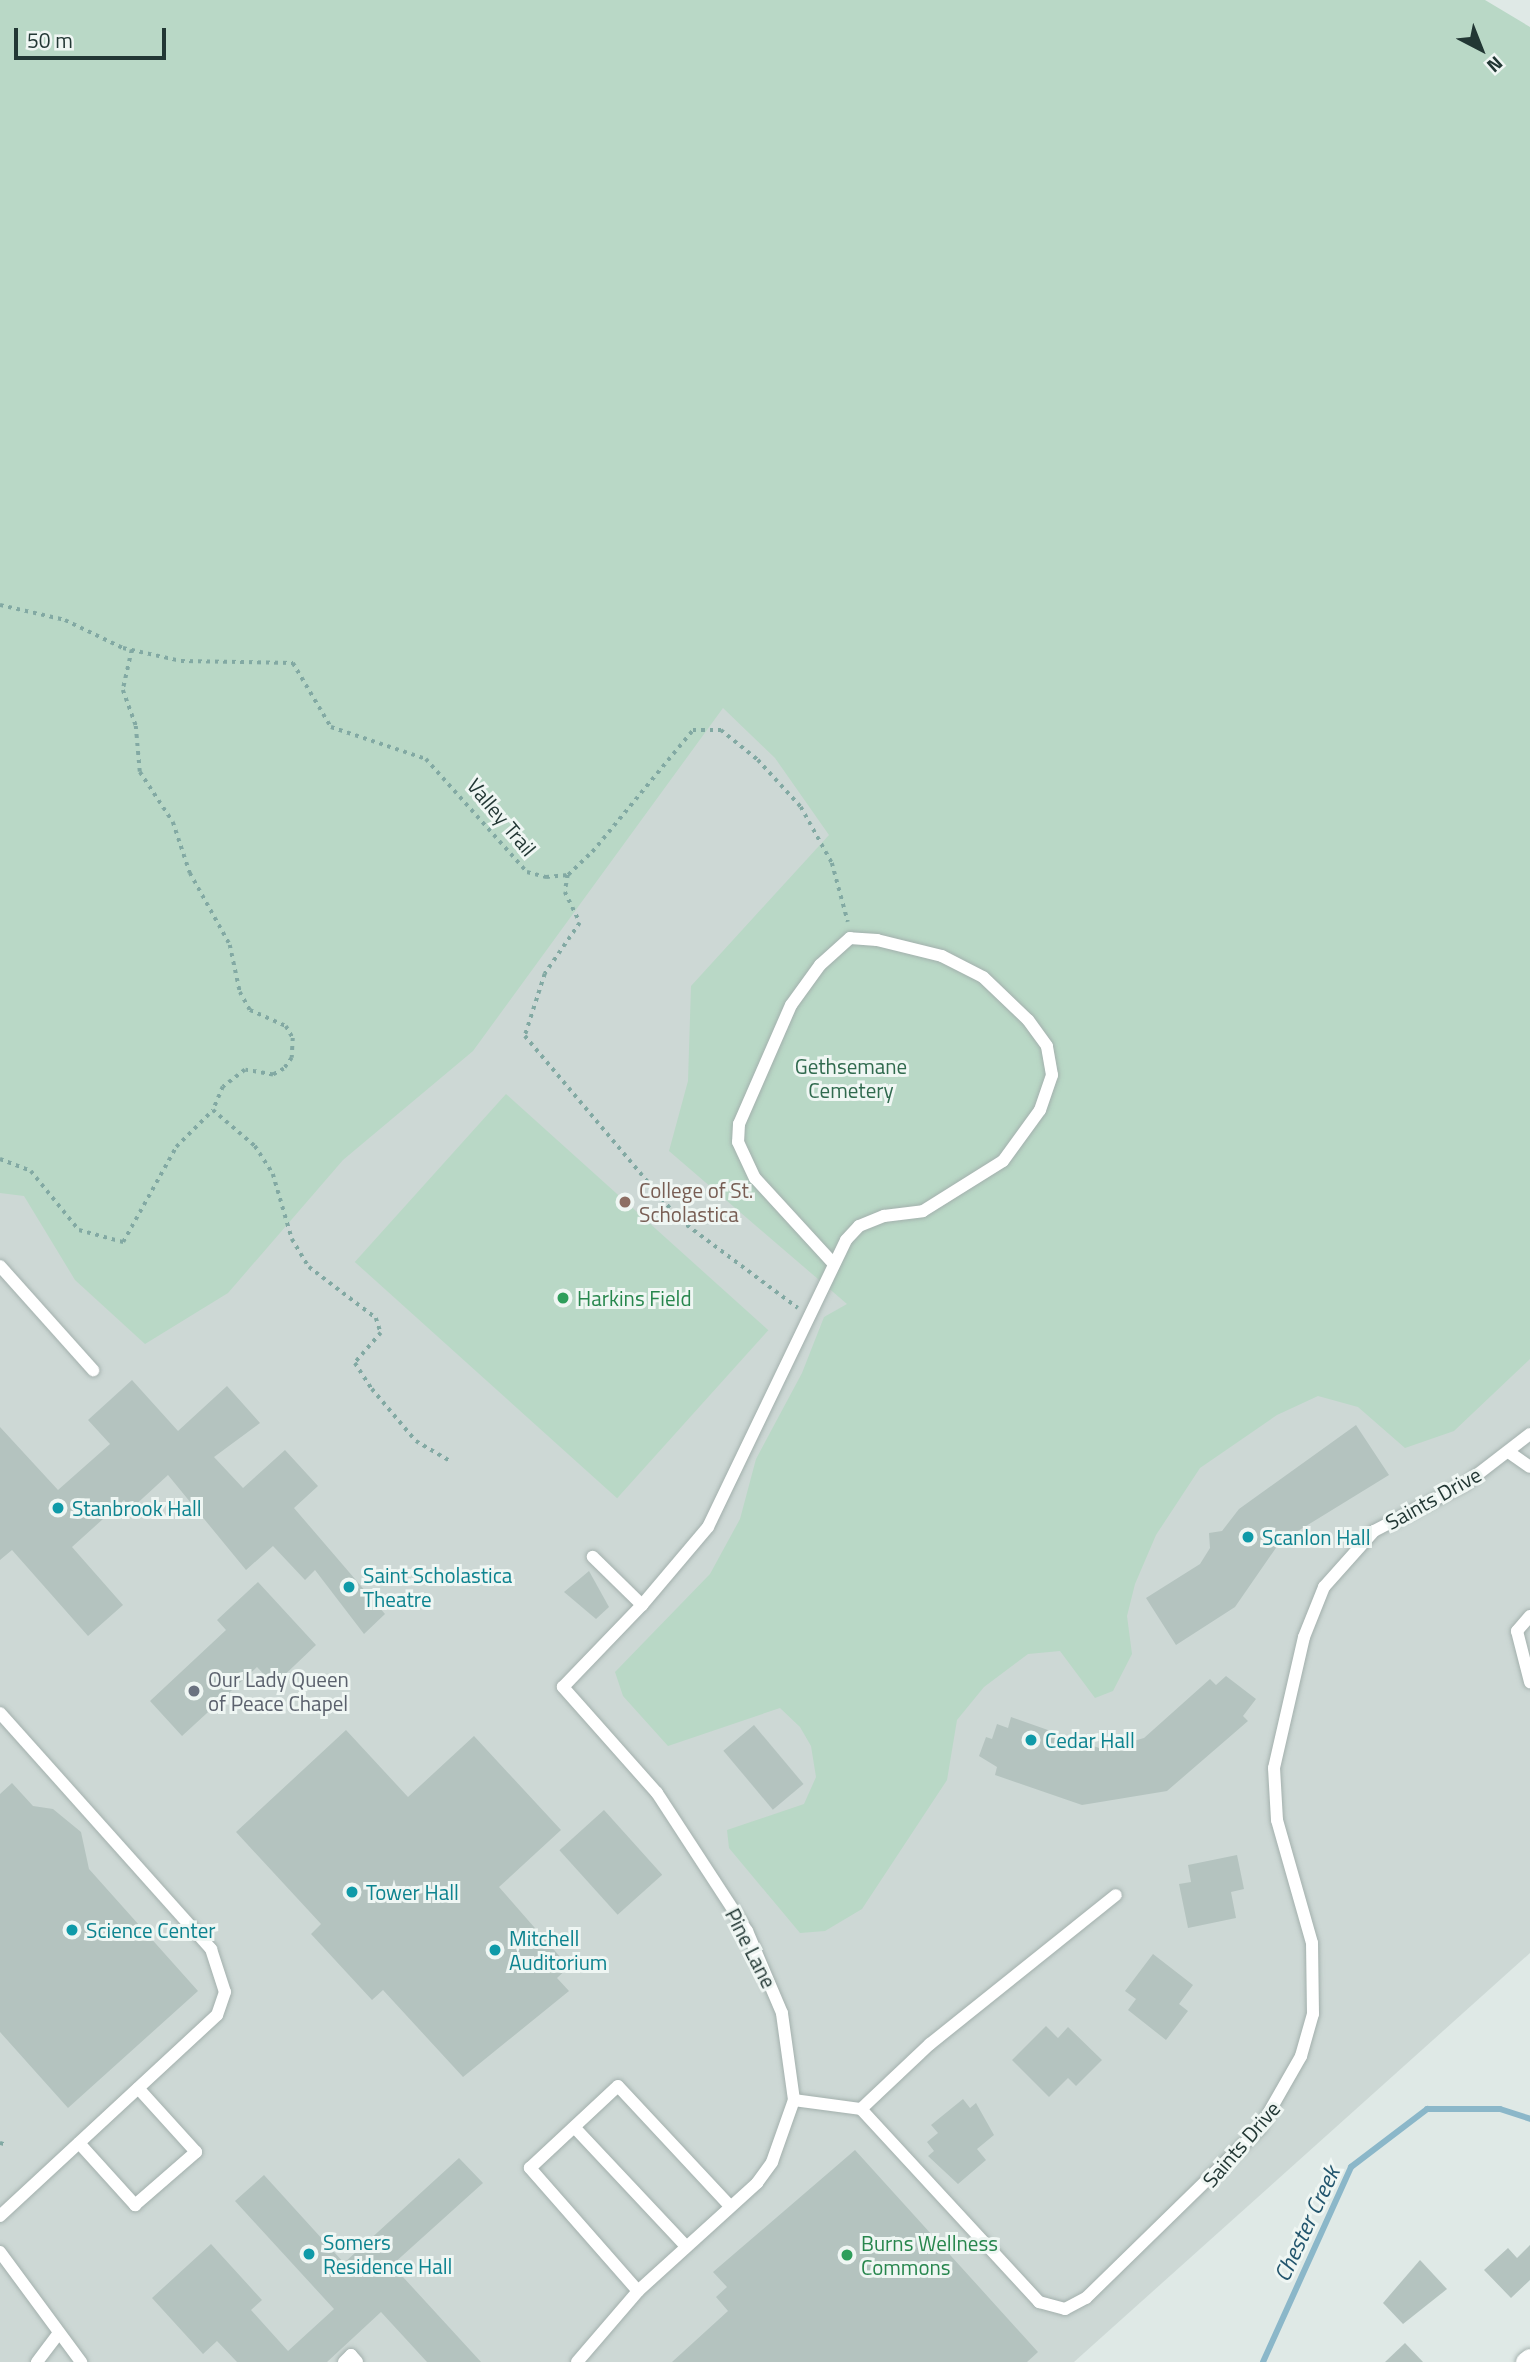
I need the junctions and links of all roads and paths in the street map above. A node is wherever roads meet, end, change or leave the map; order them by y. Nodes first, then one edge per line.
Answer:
1 (0, 605) edge
2 (132, 650) junction
3 (568, 875) junction
4 (850, 938) junction
5 (213, 1110) junction
6 (0, 1159) edge
7 (833, 1263) junction
8 (0, 1266) edge
9 (808, 1314) junction
10 (93, 1370) dead end
11 (1530, 1434) edge
12 (1510, 1453) junction
13 (452, 1462) dead end
14 (1530, 1467) edge
15 (593, 1557) dead end
16 (642, 1605) junction
17 (1530, 1616) edge
18 (1530, 1682) edge
19 (0, 1713) edge
20 (1116, 1895) dead end
21 (138, 2088) junction
22 (793, 2100) junction
23 (861, 2109) junction
24 (575, 2127) junction
25 (0, 2143) edge
26 (79, 2143) junction
27 (6, 2145) dead end
28 (730, 2206) junction
29 (0, 2216) edge
30 (686, 2246) junction
31 (0, 2252) edge
32 (638, 2291) junction
33 (57, 2335) junction
34 (37, 2362) edge
35 (81, 2362) edge
36 (344, 2362) edge
37 (357, 2362) edge
38 (577, 2362) edge

1 - 2 path, Valley Trail
2 - 3 path, Valley Trail
2 - 5 path
3 - 4 path
3 - 9 path
4 - 7 lane
4 - 7 lane
5 - 6 path
5 - 13 path
7 - 9 lane
8 - 10 lane
9 - 16 lane
11 - 12 lane, Saints Drive
12 - 14 lane
12 - 23 lane, Saints Drive
15 - 16 lane
16 - 22 lane, Pine Lane
17 - 18 lane
19 - 21 lane
20 - 23 lane
21 - 26 lane
21 - 26 lane
22 - 23 lane
22 - 28 lane, Pine Lane
24 - 28 lane
24 - 30 lane
24 - 32 lane
25 - 27 path
26 - 29 lane
28 - 30 lane, Pine Lane
30 - 32 lane, Pine Lane
31 - 33 lane
32 - 38 lane, Pine Lane
33 - 34 lane
33 - 35 lane
36 - 37 lane

